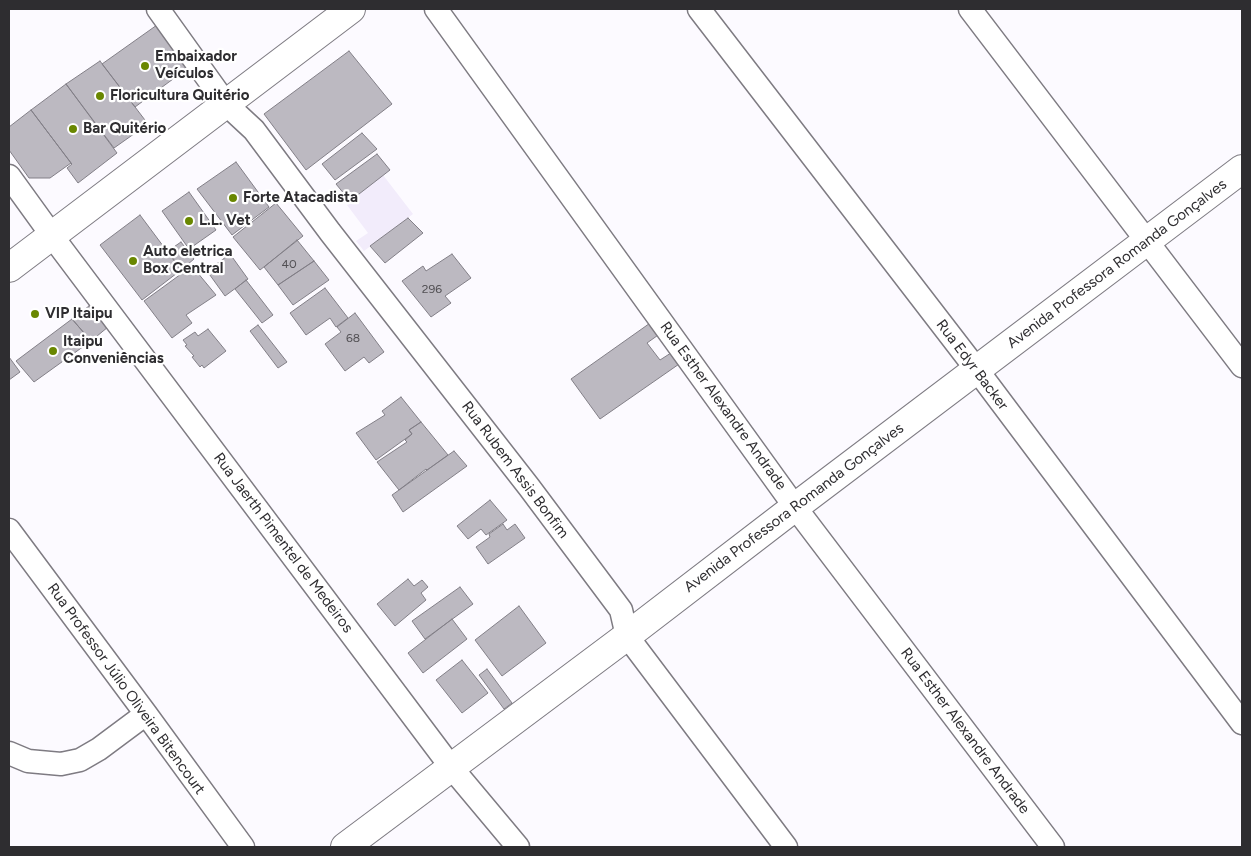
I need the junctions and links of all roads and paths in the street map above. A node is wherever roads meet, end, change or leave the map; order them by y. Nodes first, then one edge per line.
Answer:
1 (158, 9) edge
2 (350, 9) edge
3 (436, 9) edge
4 (699, 9) edge
5 (970, 9) edge
6 (226, 104) junction
7 (1242, 169) edge
8 (9, 176) edge
9 (52, 236) junction
10 (1147, 241) junction
11 (9, 268) edge
12 (1242, 366) edge
13 (976, 370) junction
14 (795, 507) junction
15 (9, 530) edge
16 (627, 636) junction
17 (146, 714) junction
18 (1242, 723) edge
19 (9, 753) edge
20 (451, 767) junction
21 (243, 847) edge
22 (345, 847) edge
23 (518, 847) edge
24 (786, 847) edge
25 (1052, 847) edge

1 - 6 street, Rua Rubem Assis Bonfim
2 - 6 street
3 - 14 street, Rua Esther Alexandre Andrade
4 - 13 street, Rua Edyr Backer
5 - 10 street
6 - 9 street
6 - 16 street, Rua Rubem Assis Bonfim
7 - 10 street, Avenida Professora Romanda Gonçalves
8 - 9 street, Rua Jaerth Pimentel de Medeiros
9 - 11 street
9 - 20 street, Rua Jaerth Pimentel de Medeiros
10 - 12 street
10 - 13 street, Avenida Professora Romanda Gonçalves
13 - 14 street, Avenida Professora Romanda Gonçalves
13 - 18 street, Rua Edyr Backer
14 - 16 street, Avenida Professora Romanda Gonçalves
14 - 25 street, Rua Esther Alexandre Andrade
15 - 17 street, Rua Professor Júlio Oliveira Bitencourt
16 - 20 street, Avenida Professora Romanda Gonçalves
16 - 24 street, Rua Rubem Assis Bonfim
17 - 19 street
17 - 21 street, Rua Professor Júlio Oliveira Bitencourt
20 - 22 street, Avenida Professora Romanda Gonçalves
20 - 23 street, Rua Jaerth Pimentel de Medeiros

